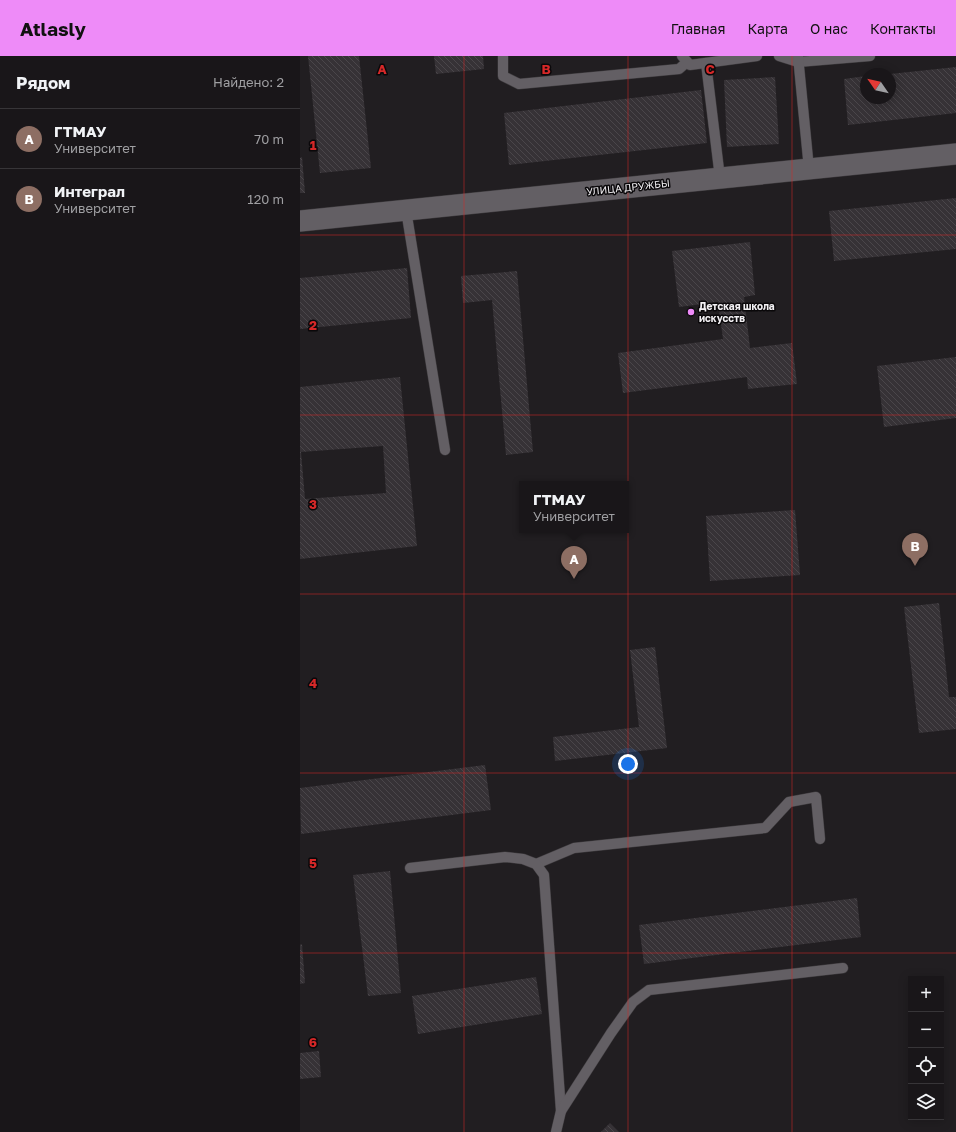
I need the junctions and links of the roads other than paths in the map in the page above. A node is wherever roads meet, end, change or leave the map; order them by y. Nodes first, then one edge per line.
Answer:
1 (503, 56) edge
2 (757, 56) edge
3 (779, 56) edge
4 (870, 56) edge
5 (685, 59) edge
6 (798, 59) edge
7 (706, 63) junction
8 (956, 154) edge
9 (809, 169) junction
10 (720, 178) junction
11 (406, 210) junction
12 (300, 221) edge
13 (445, 450) dead end
14 (820, 839) dead end
15 (536, 864) junction
16 (410, 868) dead end
17 (843, 968) dead end
18 (560, 1111) junction
19 (556, 1132) edge

1 - 5 lane
2 - 7 lane
3 - 6 lane
4 - 6 lane
5 - 7 lane
6 - 9 lane
7 - 10 lane
8 - 9 street, УЛИЦА ДРУЖБЫ
9 - 10 street, УЛИЦА ДРУЖБЫ
10 - 11 street, УЛИЦА ДРУЖБЫ
11 - 12 street, УЛИЦА ДРУЖБЫ
11 - 13 lane
14 - 15 lane
15 - 16 lane
15 - 18 lane
17 - 18 lane
18 - 19 lane

